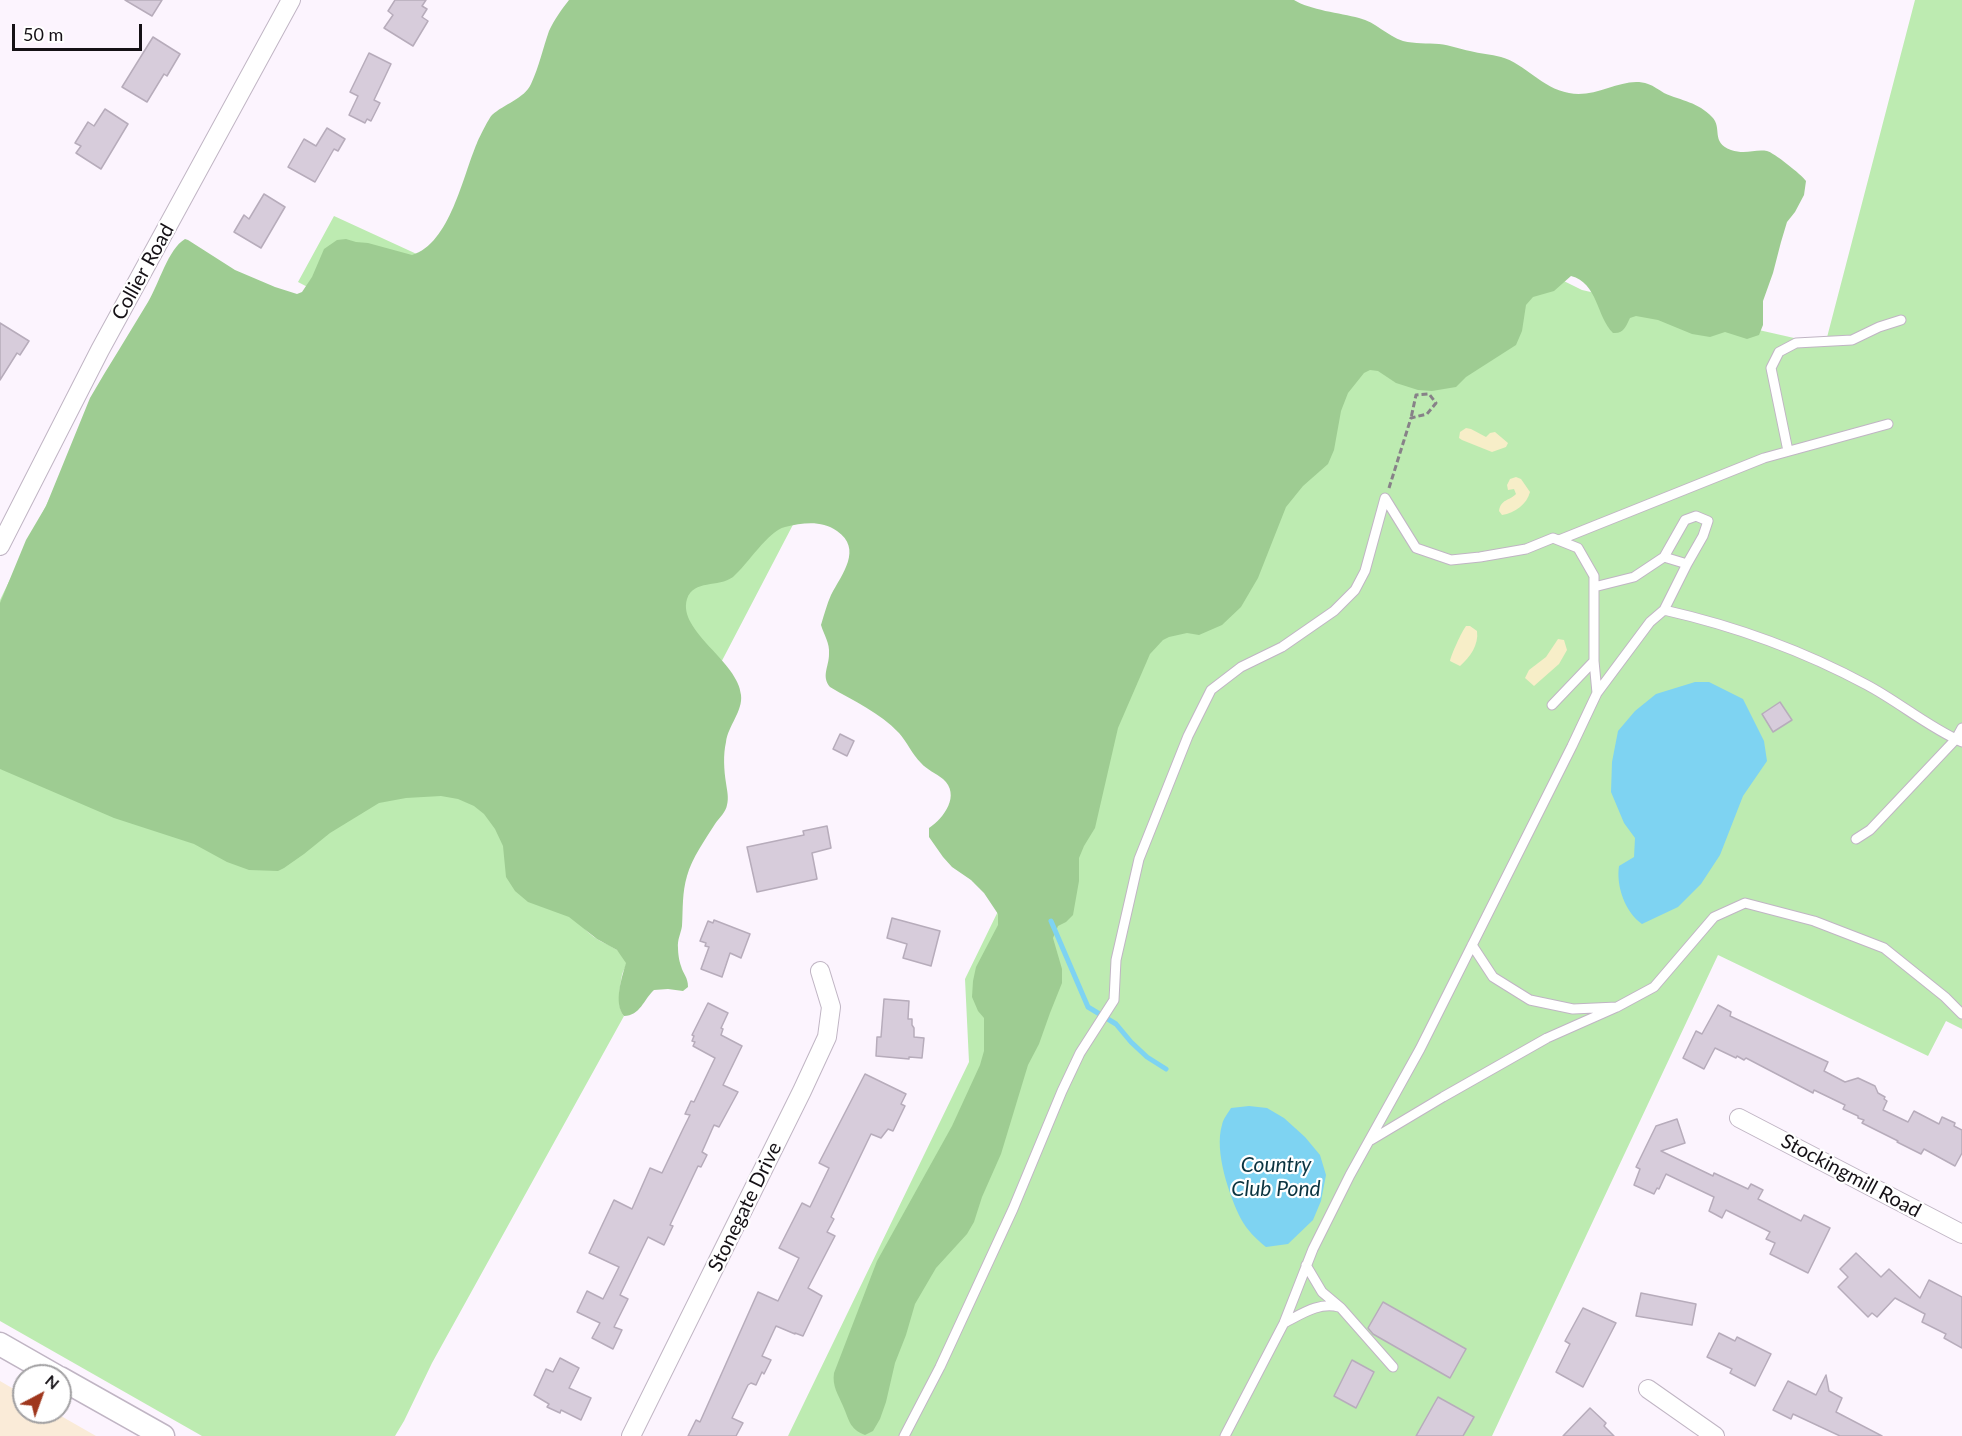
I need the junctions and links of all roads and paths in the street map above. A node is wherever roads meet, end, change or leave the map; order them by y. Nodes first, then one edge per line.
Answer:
1 (291, 0) edge
2 (1901, 320) dead end
3 (1411, 418) junction
4 (1888, 424) dead end
5 (1788, 451) junction
6 (1385, 498) junction
7 (1559, 540) junction
8 (0, 546) edge
9 (1664, 556) junction
10 (1686, 564) junction
11 (1594, 587) junction
12 (1664, 610) junction
13 (1594, 660) junction
14 (1597, 693) junction
15 (1552, 705) dead end
16 (1962, 728) edge
17 (1959, 740) edge
18 (1856, 839) dead end
19 (1472, 945) junction
20 (820, 971) dead end
21 (1617, 1007) junction
22 (1962, 1014) edge
23 (1739, 1118) dead end
24 (1368, 1142) junction
25 (1962, 1234) edge
26 (1306, 1265) junction
27 (1341, 1308) junction
28 (1284, 1323) junction
29 (0, 1344) edge
30 (35, 1364) edge
31 (1393, 1367) dead end
32 (72, 1385) edge
33 (1648, 1389) dead end
34 (163, 1436) edge
35 (631, 1436) edge
36 (904, 1436) edge
37 (1225, 1436) edge
38 (1715, 1436) edge

1 - 8 street, Collier Road
2 - 5 lane
3 - 3 path
3 - 6 path
4 - 5 lane
5 - 7 lane
6 - 7 lane
6 - 36 lane
7 - 11 lane
9 - 10 lane
9 - 10 lane
9 - 11 lane
10 - 12 lane
11 - 13 lane
12 - 14 lane
12 - 17 lane
13 - 14 lane
13 - 15 lane
14 - 19 lane
16 - 17 lane
17 - 18 lane
19 - 21 lane
19 - 24 lane
20 - 35 street, Stonegate Drive
21 - 22 lane
21 - 24 lane
23 - 25 street, Stockingmill Road
24 - 26 lane
26 - 27 lane
26 - 28 lane
27 - 28 lane
27 - 31 lane
28 - 37 lane
29 - 30 street
32 - 34 street
33 - 38 street

